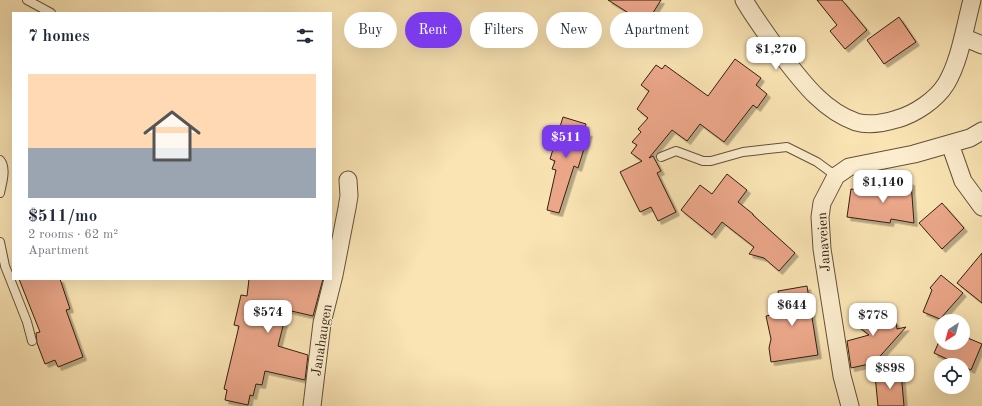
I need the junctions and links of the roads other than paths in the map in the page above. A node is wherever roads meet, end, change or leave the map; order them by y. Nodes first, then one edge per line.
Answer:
1 (27, 0) edge
2 (744, 0) edge
3 (972, 0) edge
4 (49, 12) edge
5 (963, 37) junction
6 (982, 45) edge
7 (982, 131) edge
8 (950, 144) junction
9 (661, 157) dead end
10 (0, 160) edge
11 (836, 176) junction
12 (348, 180) dead end
13 (0, 192) edge
14 (982, 207) edge
15 (0, 242) edge
16 (32, 341) dead end
17 (312, 406) edge
18 (850, 406) edge

1 - 4 lane
2 - 5 street
3 - 5 street
5 - 6 street
7 - 8 street
8 - 11 street
8 - 14 street
9 - 11 lane
10 - 13 lane
11 - 18 street, Janaveien
12 - 17 street, Janahaugen
15 - 16 lane

